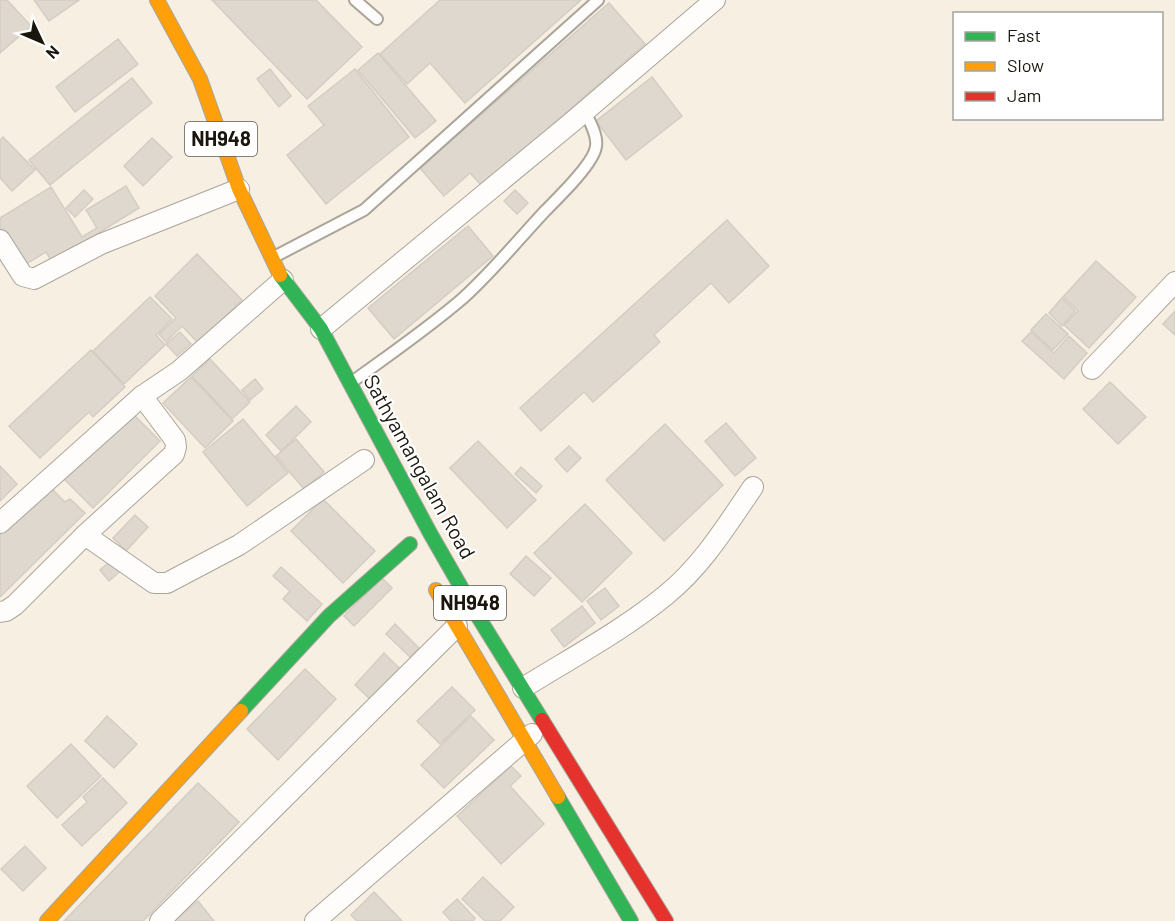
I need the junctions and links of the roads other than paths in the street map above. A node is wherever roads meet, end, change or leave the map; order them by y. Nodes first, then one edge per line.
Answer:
1 (158, 0) edge
2 (355, 0) edge
3 (598, 0) edge
4 (715, 0) edge
5 (377, 19) dead end
6 (585, 111) junction
7 (239, 189) junction
8 (0, 240) edge
9 (272, 258) junction
10 (284, 280) junction
11 (1175, 282) edge
12 (295, 321) dead end
13 (321, 329) junction
14 (1092, 369) dead end
15 (350, 384) junction
16 (142, 396) junction
17 (364, 460) dead end
18 (753, 487) dead end
19 (0, 523) edge
20 (85, 535) junction
21 (410, 545) dead end
22 (428, 575) dead end
23 (0, 612) edge
24 (457, 626) junction
25 (523, 688) junction
26 (544, 726) junction
27 (525, 738) junction
28 (48, 921) edge
29 (160, 921) edge
30 (315, 921) edge
31 (631, 921) edge
32 (666, 921) edge

1 - 7 main road, Sathyamangalam Road / NH948
2 - 5 lane
3 - 9 lane
4 - 6 street
6 - 13 street
6 - 15 lane
7 - 8 street
7 - 9 main road, Sathyamangalam Road / NH948
9 - 10 main road, Sathyamangalam Road / NH948
10 - 12 main road, Sathyamangalam Road / NH948
10 - 13 main road, Sathyamangalam Road / NH948
10 - 16 street
11 - 14 street
13 - 15 main road, Sathyamangalam Road / NH948
15 - 25 main road, Sathyamangalam Road / NH948
16 - 19 street
16 - 20 street
17 - 20 street
18 - 25 street
20 - 23 street
21 - 28 main road
22 - 24 main road, NH948
24 - 27 main road, NH948
24 - 29 street
25 - 26 main road, Sathyamangalam Road / NH948
26 - 27 street
26 - 32 main road, Sathyamangalam Road / NH948
27 - 30 street
27 - 31 main road, NH948

